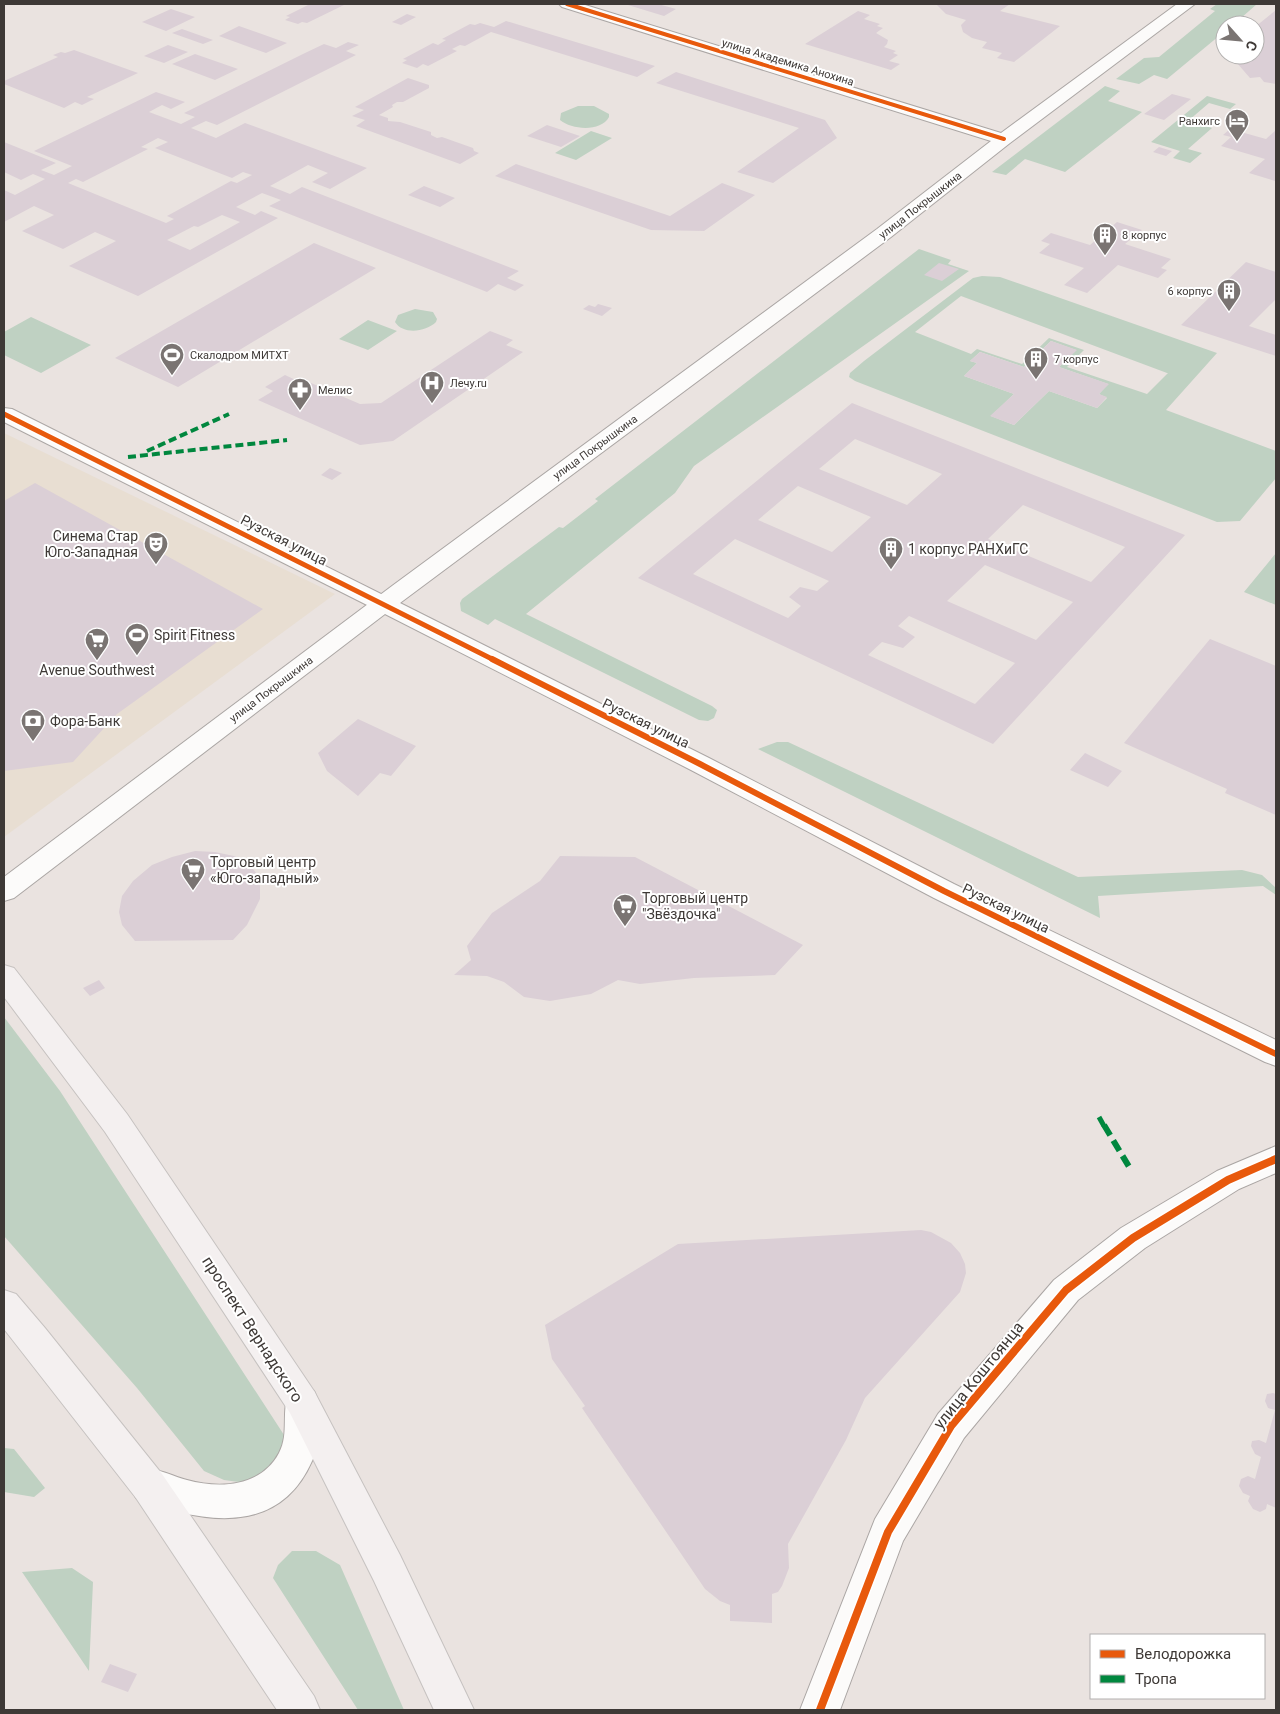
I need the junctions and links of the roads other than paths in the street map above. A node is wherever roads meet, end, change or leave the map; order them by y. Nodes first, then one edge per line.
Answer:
1 (567, 4) edge
2 (1186, 4) edge
3 (1004, 139) junction
4 (4, 414) edge
5 (383, 604) junction
6 (4, 890) edge
7 (4, 976) edge
8 (1276, 1054) edge
9 (1276, 1158) edge
10 (4, 1305) edge
11 (302, 1402) junction
12 (149, 1486) junction
13 (300, 1710) edge
14 (454, 1710) edge
15 (820, 1710) edge

1 - 3 street, улица Академика Анохина
2 - 3 street, улица Покрышкина
3 - 5 street, улица Покрышкина
4 - 5 street, Рузская улица
5 - 6 street, улица Покрышкина
5 - 8 street, Рузская улица
7 - 11 main road, проспект Вернадского
9 - 15 street, улица Коштоянца
10 - 12 main road
11 - 12 street
11 - 14 main road, проспект Вернадского
12 - 13 main road

